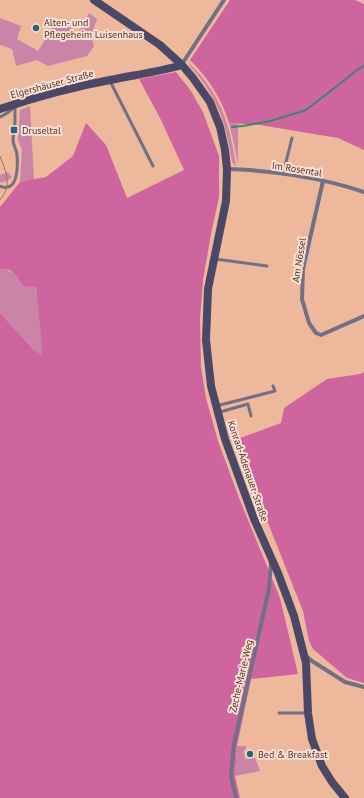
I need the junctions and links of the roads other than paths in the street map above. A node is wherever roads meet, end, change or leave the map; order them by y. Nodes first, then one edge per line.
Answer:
1 (224, 0) edge
2 (99, 2) edge
3 (182, 65) junction
4 (109, 80) junction
5 (15, 104) junction
6 (0, 109) edge
7 (0, 117) edge
8 (292, 138) dead end
9 (154, 166) dead end
10 (227, 169) junction
11 (283, 174) junction
12 (323, 181) junction
13 (0, 186) edge
14 (364, 192) edge
15 (214, 258) junction
16 (266, 266) dead end
17 (364, 316) edge
18 (273, 386) dead end
19 (217, 409) junction
20 (251, 416) dead end
21 (272, 558) junction
22 (305, 655) junction
23 (364, 687) edge
24 (279, 713) dead end
25 (308, 713) junction
26 (236, 798) edge
27 (345, 798) edge

1 - 3 street
2 - 3 main road, Konrad-Adenauer-Straße
3 - 4 main road, Elgershäuser Straße
3 - 10 main road, Konrad-Adenauer-Straße
4 - 5 main road, Elgershäuser Straße
4 - 9 lane, Elgershäuser Straße
5 - 6 main road, Elgershäuser Straße
5 - 7 lane
5 - 13 lane
8 - 11 lane
10 - 11 street, Im Rosental
10 - 15 main road, Konrad-Adenauer-Straße
11 - 12 street, Im Rosental
12 - 14 street, Im Rosental
12 - 17 street, Am Nössel
15 - 16 lane
15 - 19 main road, Konrad-Adenauer-Straße
18 - 19 lane
19 - 20 lane
19 - 21 main road, Konrad-Adenauer-Straße
21 - 22 main road, Konrad-Adenauer-Straße
21 - 26 street, Zeche-Marie-Weg
22 - 23 street
22 - 25 main road, Konrad-Adenauer-Straße
24 - 25 lane
25 - 27 main road, Konrad-Adenauer-Straße

